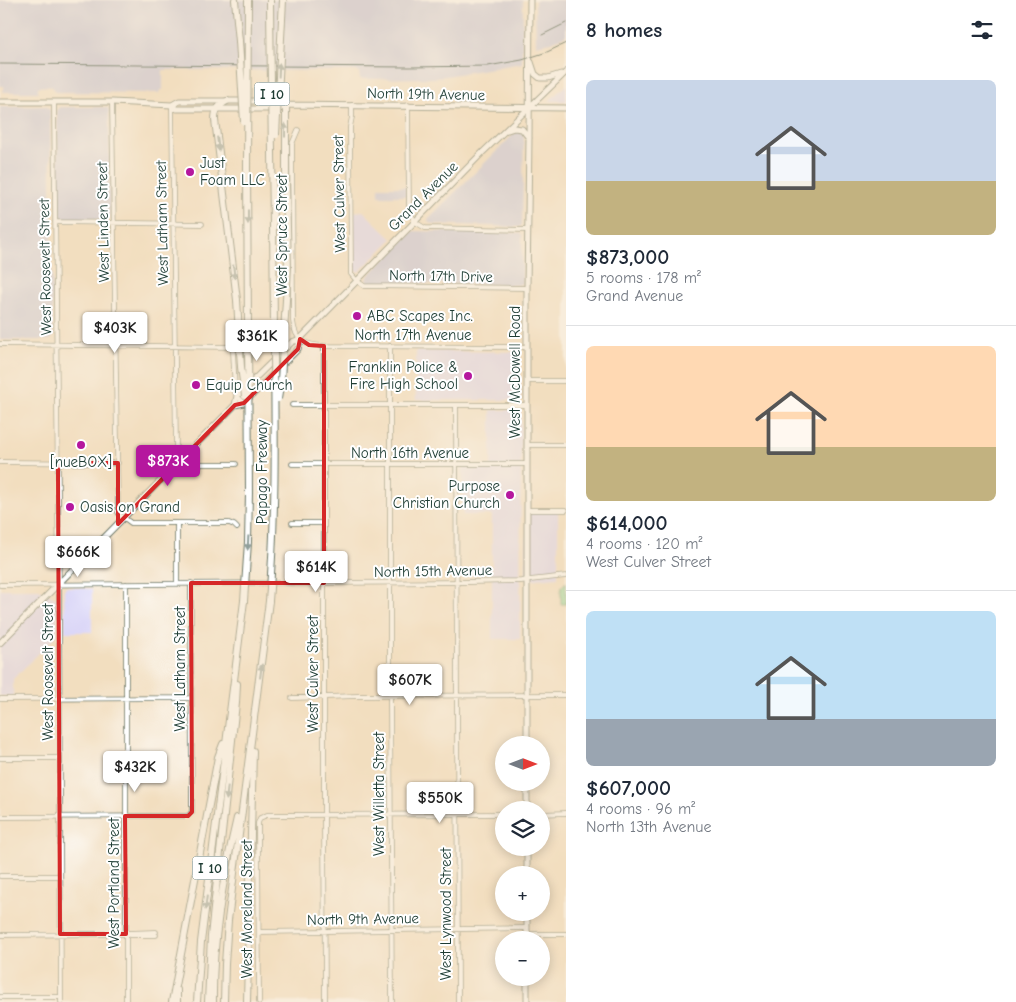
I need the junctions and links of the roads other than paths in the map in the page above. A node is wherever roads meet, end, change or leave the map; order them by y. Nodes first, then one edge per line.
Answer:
1 (235, 0) edge
2 (248, 0) edge
3 (270, 0) edge
4 (283, 0) edge
5 (530, 0) edge
6 (530, 58) junction
7 (565, 73) edge
8 (226, 101) junction
9 (0, 102) edge
10 (54, 102) junction
11 (112, 102) junction
12 (172, 104) junction
13 (286, 105) junction
14 (352, 105) junction
15 (408, 105) junction
16 (529, 107) junction
17 (566, 108) edge
18 (216, 110) junction
19 (298, 130) dead end
20 (505, 131) junction
21 (529, 138) junction
22 (247, 168) junction
23 (273, 189) junction
24 (55, 222) junction
25 (415, 222) junction
26 (114, 223) junction
27 (173, 224) junction
28 (202, 224) dead end
29 (528, 230) junction
30 (357, 281) junction
31 (527, 288) junction
32 (300, 339) junction
33 (0, 344) edge
34 (57, 344) junction
35 (116, 345) junction
36 (175, 346) junction
37 (324, 346) junction
38 (390, 346) junction
39 (527, 347) junction
40 (527, 381) junction
41 (566, 381) edge
42 (237, 396) junction
43 (244, 403) junction
44 (236, 405) junction
45 (292, 405) dead end
46 (324, 405) junction
47 (390, 405) junction
48 (456, 406) junction
49 (527, 406) junction
50 (275, 417) junction
51 (248, 424) junction
52 (527, 445) junction
53 (566, 445) edge
54 (181, 459) junction
55 (0, 462) edge
56 (58, 463) junction
57 (118, 463) junction
58 (236, 464) dead end
59 (292, 464) dead end
60 (324, 464) junction
61 (390, 464) junction
62 (456, 464) junction
63 (527, 464) junction
64 (527, 510) junction
65 (566, 510) edge
66 (124, 518) junction
67 (177, 523) junction
68 (292, 523) dead end
69 (324, 523) junction
70 (237, 528) dead end
71 (566, 576) edge
72 (526, 580) junction
73 (457, 582) junction
74 (177, 583) junction
75 (191, 583) junction
76 (324, 583) junction
77 (390, 583) junction
78 (59, 584) junction
79 (126, 584) junction
80 (0, 585) edge
81 (240, 640) junction
82 (0, 643) edge
83 (527, 695) junction
84 (566, 695) edge
85 (390, 696) junction
86 (458, 696) junction
87 (324, 697) junction
88 (126, 698) junction
89 (191, 698) junction
90 (292, 698) dead end
91 (0, 699) edge
92 (60, 699) junction
93 (254, 719) junction
94 (227, 734) junction
95 (527, 736) edge
96 (0, 758) edge
97 (59, 758) junction
98 (245, 785) junction
99 (566, 813) edge
100 (390, 814) junction
101 (457, 814) junction
102 (495, 814) edge
103 (550, 814) edge
104 (324, 815) junction
105 (125, 816) junction
106 (0, 817) edge
107 (60, 817) junction
108 (0, 876) edge
109 (60, 876) junction
110 (527, 921) edge
111 (458, 930) junction
112 (325, 931) junction
113 (392, 931) junction
114 (527, 931) joint
115 (259, 932) junction
116 (550, 933) edge
117 (60, 934) junction
118 (126, 934) junction
119 (156, 934) dead end
120 (566, 934) edge
121 (0, 935) edge
122 (178, 969) junction
123 (527, 986) edge
124 (0, 997) edge
125 (61, 997) junction
126 (247, 1000) edge
127 (61, 1002) edge
128 (126, 1002) edge
129 (172, 1002) edge
130 (177, 1002) edge
131 (197, 1002) edge
132 (208, 1002) edge
133 (213, 1002) edge
134 (224, 1002) edge
135 (259, 1002) edge
136 (325, 1002) edge
137 (392, 1002) edge
138 (458, 1002) edge
139 (527, 1002) edge

1 - 22 highway, bridge
2 - 22 highway, Papago Freeway / I 10, bridge
3 - 23 highway, Papago Freeway / I 10, bridge
23 -> 4 highway, bridge
5 - 6 main road, West McDowell Road
6 - 7 main road
6 - 16 main road, West McDowell Road
7 - 16 main road, Grand Avenue
8 - 12 main road, North 19th Avenue
8 - 13 main road, North 19th Avenue
8 - 18 highway
9 - 10 main road, North 19th Avenue
10 - 11 main road, North 19th Avenue
10 - 24 street, West Roosevelt Street
11 - 12 main road, North 19th Avenue
11 - 26 street, West Linden Street
12 - 18 main road, North 19th Avenue
12 - 27 street, West Latham Street
13 - 14 main road, North 19th Avenue
13 - 18 main road, North 19th Avenue
50 -> 13 highway, bridge
14 - 15 main road, North 19th Avenue
14 - 30 street, West Culver Street
15 - 16 main road, North 19th Avenue
15 - 25 street
16 - 17 main road, North 19th Avenue
16 - 20 main road, Grand Avenue
16 - 21 main road, West McDowell Road
18 -> 51 highway, bridge
19 - 32 street, West Spruce Street
20 - 21 main road
20 - 25 main road, Grand Avenue
21 - 29 main road, West McDowell Road
22 -> 51 highway, Papago Freeway / I 10, bridge
23 - 50 highway, Papago Freeway / I 10, bridge
24 - 26 street
24 - 34 street, West Roosevelt Street
25 - 29 street
25 - 30 main road, Grand Avenue
26 - 27 street
26 - 35 street, West Linden Street
27 - 28 street
27 - 36 street, West Latham Street
29 - 31 main road, West McDowell Road
30 - 31 street, North 17th Drive
30 - 32 main road, Grand Avenue
31 - 39 main road, West McDowell Road
32 - 37 street, North 17th Avenue
32 - 42 main road, Grand Avenue
32 - 43 main road, Grand Avenue
33 - 34 street
34 - 35 street
34 - 56 street, West Roosevelt Street
35 - 36 street
35 - 57 street, West Linden Street
36 - 42 street
36 - 54 street, West Latham Street
37 - 38 street, North 17th Avenue
37 - 46 street, West Culver Street
38 - 39 street, North 17th Avenue
38 - 47 street, West Willetta Street
39 - 40 main road, West McDowell Road
40 - 41 street
40 - 49 main road, West McDowell Road
42 - 43 street
42 - 44 main road
43 - 44 main road
44 - 54 main road
45 - 46 street
46 - 47 street
46 - 60 street, West Culver Street
47 - 48 street
47 - 61 street, West Willetta Street
48 - 49 street
48 - 62 street, West Lynwood Street
49 - 52 main road, West McDowell Road
93 -> 50 highway, Papago Freeway / I 10, bridge
51 -> 81 highway, Papago Freeway / I 10, bridge
52 - 53 street
52 - 63 main road, West McDowell Road
54 - 58 street
54 - 66 main road
55 - 56 street
56 - 57 street
56 - 78 street, West Roosevelt Street
57 - 66 street, West Linden Street
59 - 60 street, North 16th Avenue
60 - 61 street, North 16th Avenue
60 - 69 street, West Culver Street
61 - 62 street, North 16th Avenue
61 - 77 street, West Willetta Street
62 - 63 street, North 16th Avenue
62 - 73 street, West Lynwood Street
63 - 64 main road, West McDowell Road
64 - 65 street
64 - 72 main road, West McDowell Road
66 - 67 street
66 - 78 main road
67 - 70 street
67 - 74 street
68 - 69 street
69 - 76 street, West Culver Street
71 - 72 street, North 15th Avenue
72 - 73 street, North 15th Avenue
72 - 83 main road, West McDowell Road
73 - 77 street, North 15th Avenue
73 - 86 street, West Lynwood Street
74 - 75 street, North 15th Avenue
74 - 79 street, North 15th Avenue
75 - 76 street, North 15th Avenue
75 - 89 street, West Latham Street
76 - 77 street, North 15th Avenue
76 - 87 street, West Culver Street
77 - 85 street, West Willetta Street
78 - 79 street, North 15th Avenue
78 - 80 street, North 15th Avenue
78 - 82 main road
78 - 92 street, West Roosevelt Street
79 - 88 street, West Portland Street
81 - 94 highway, Papago Freeway / I 10
81 -> 132 highway
83 - 84 street
83 - 86 street
83 - 95 main road, West McDowell Road
85 - 86 street
85 - 87 street
85 - 100 street, West Willetta Street
86 - 101 street, West Lynwood Street
87 - 90 street
87 - 104 street, West Culver Street
88 - 89 street
88 - 92 street
88 - 105 street, West Portland Street
89 - 105 street, West Latham Street
91 - 92 street
92 - 97 street, West Roosevelt Street
93 - 98 highway, Papago Freeway / I 10
93 - 126 highway
94 - 122 highway
94 -> 131 highway, Papago Freeway / I 10
96 - 97 street
97 - 107 street, West Roosevelt Street
98 - 133 highway
98 - 134 highway, Papago Freeway / I 10
99 - 103 street
100 - 101 street
100 - 104 street
100 - 113 street, West Willetta Street
101 - 102 street
101 - 111 street, West Lynwood Street
104 - 112 street, West Culver Street
104 - 115 street, West Moreland Street
105 - 107 street
105 - 118 street, West Portland Street
106 - 107 street
107 - 109 street, West Roosevelt Street
108 - 109 street
109 - 117 street, West Roosevelt Street
110 - 114 main road
111 - 113 street, North 9th Avenue
111 - 114 street, North 9th Avenue
111 - 138 street, West Lynwood Street
112 - 113 street, North 9th Avenue
112 - 115 street, North 9th Avenue
112 - 136 street, West Culver Street
113 - 137 street, West Willetta Street
115 - 135 street, West Moreland Street
116 - 120 street, North 9th Avenue
117 - 118 street
117 - 121 street
117 - 125 street, West Roosevelt Street
118 - 119 street
118 - 128 street, West Portland Street
122 - 129 highway
122 - 130 highway
123 - 139 main road
124 - 125 street
125 - 127 street, West Roosevelt Street

